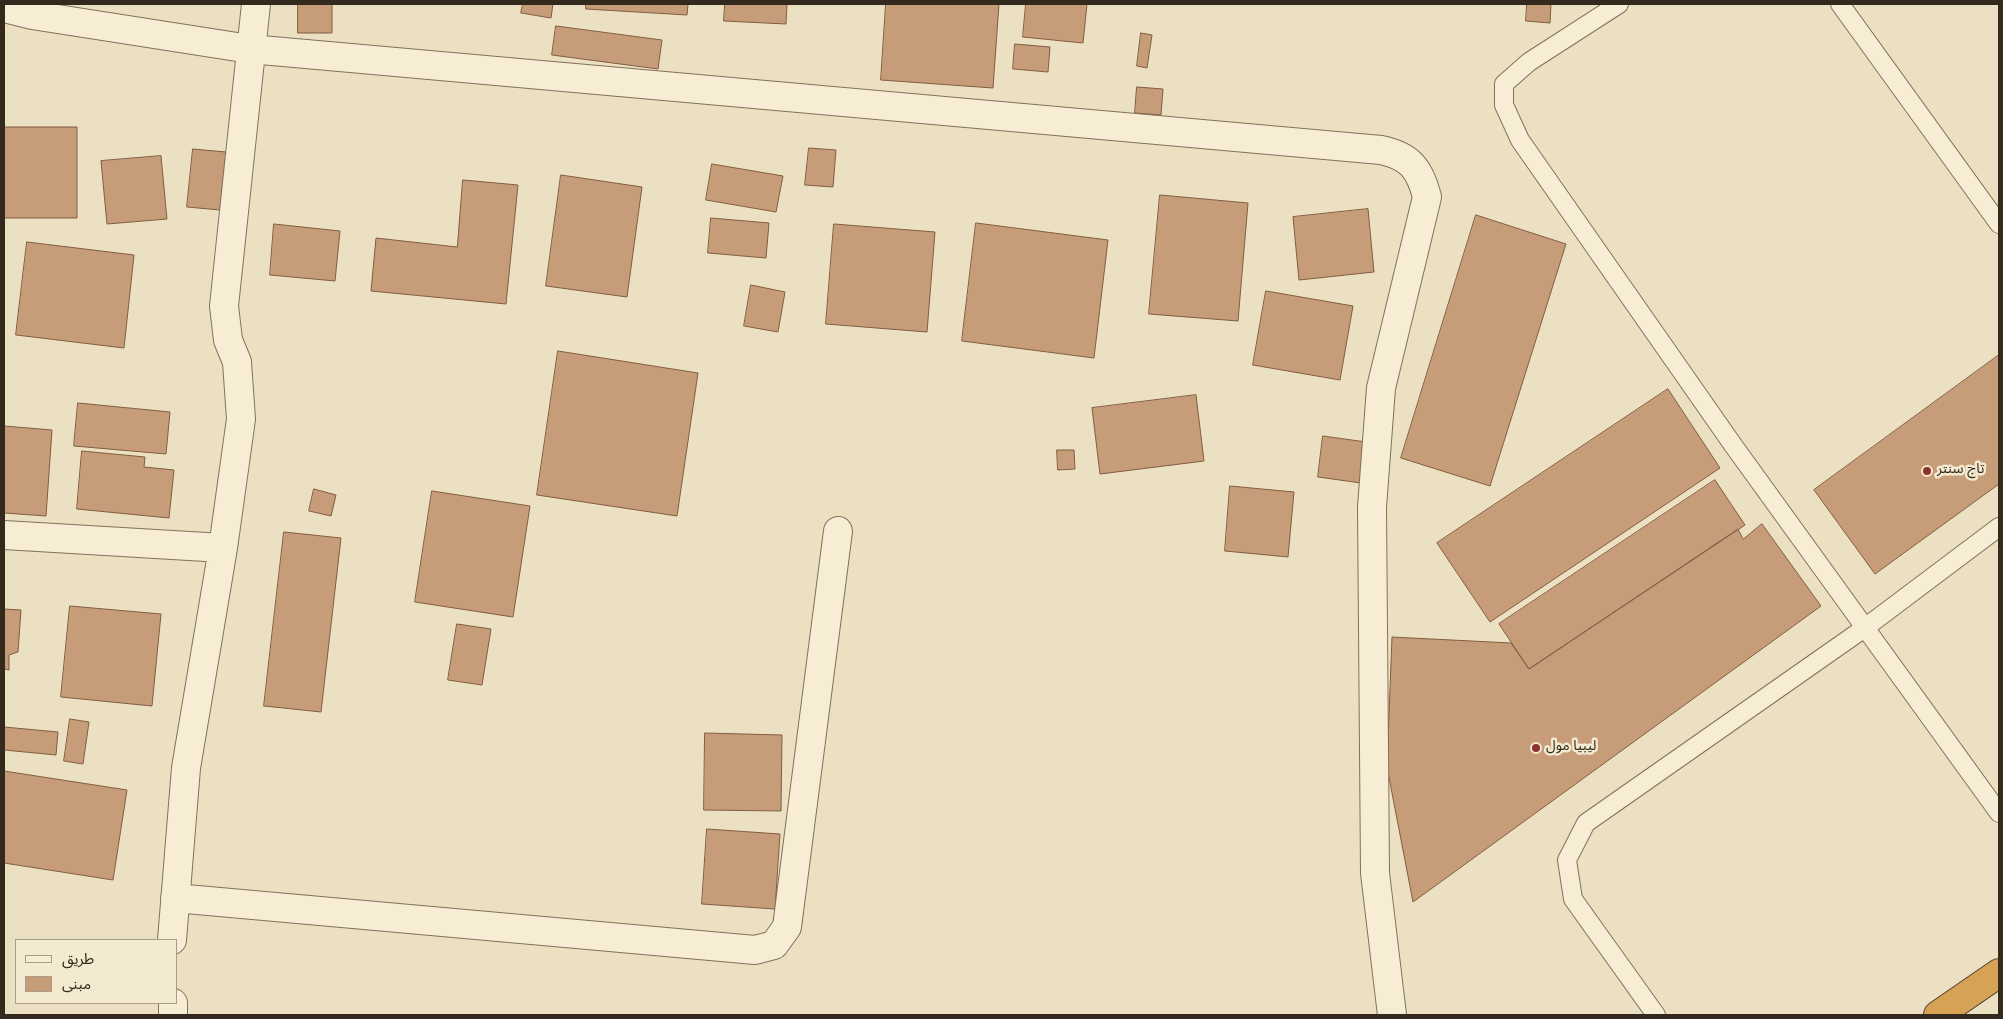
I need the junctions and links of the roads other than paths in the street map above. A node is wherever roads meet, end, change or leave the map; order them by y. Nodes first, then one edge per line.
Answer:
1 (256, 4) edge
2 (1619, 4) edge
3 (1840, 4) edge
4 (4, 8) edge
5 (250, 49) junction
6 (1999, 224) edge
7 (1999, 527) edge
8 (838, 531) dead end
9 (4, 536) edge
10 (223, 548) junction
11 (1866, 627) junction
12 (1999, 813) edge
13 (175, 898) junction
14 (172, 939) edge
15 (1999, 973) edge
16 (1648, 1012) edge
17 (1392, 1015) edge
18 (1938, 1015) edge

1 - 5 street
2 - 11 lane
3 - 6 lane
4 - 5 street
5 - 10 street
5 - 17 street
7 - 11 lane
8 - 13 street
9 - 10 street
10 - 13 street
11 - 12 lane
11 - 16 lane
13 - 14 street
15 - 18 highway

